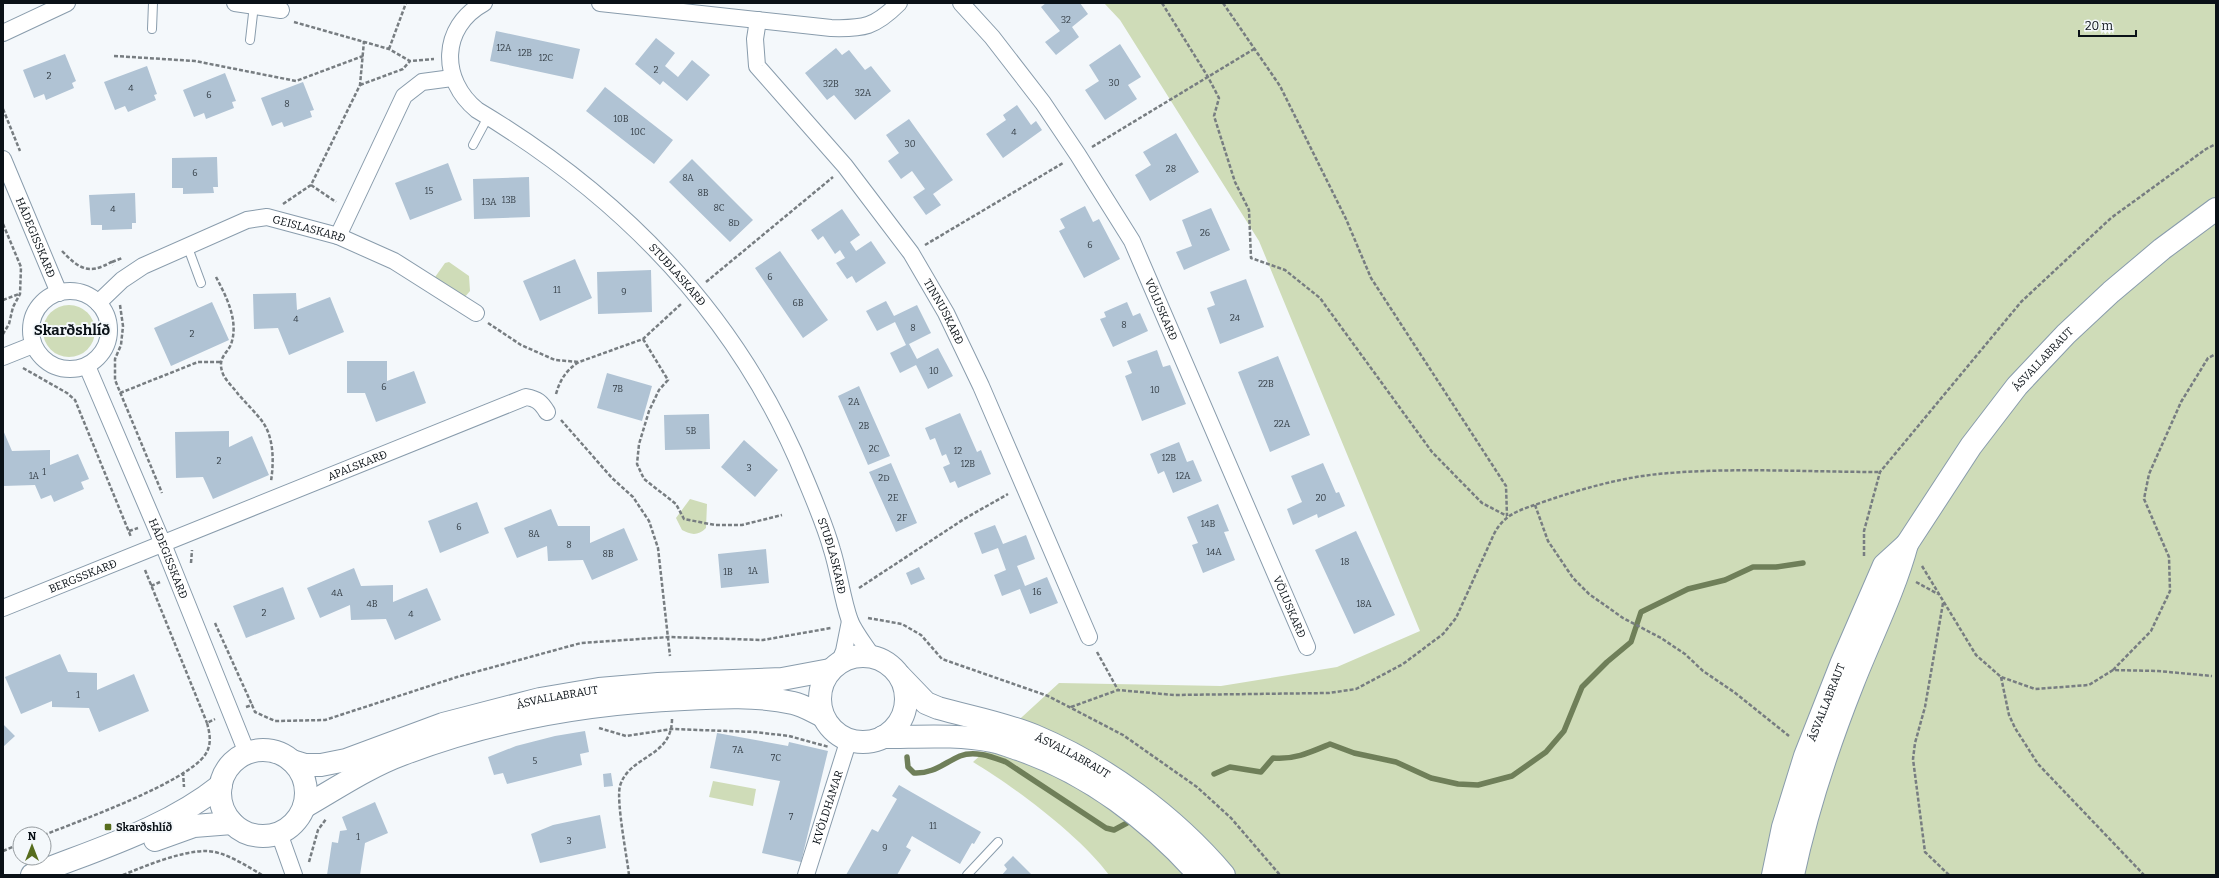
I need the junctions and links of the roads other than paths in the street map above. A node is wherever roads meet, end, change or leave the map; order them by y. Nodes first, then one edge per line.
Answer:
1 (66, 3) edge
2 (153, 3) edge
3 (235, 3) edge
4 (484, 3) edge
5 (600, 3) edge
6 (899, 3) edge
7 (961, 3) edge
8 (254, 5) junction
9 (644, 5) edge
10 (281, 10) road end
11 (758, 20) junction
12 (152, 29) dead end
13 (3, 33) edge
14 (250, 40) dead end
15 (452, 78) junction
16 (488, 117) junction
17 (473, 146) dead end
18 (3, 159) edge
19 (2216, 209) edge
20 (338, 236) junction
21 (187, 245) junction
22 (201, 283) dead end
23 (59, 293) junction
24 (98, 303) junction
25 (476, 314) road end
26 (33, 345) junction
27 (3, 357) edge
28 (87, 366) junction
29 (554, 409) road end
30 (163, 544) junction
31 (1907, 544) junction
32 (3, 608) edge
33 (856, 619) junction
34 (1089, 637) road end
35 (1307, 648) dead end
36 (872, 656) junction
37 (834, 666) junction
38 (900, 676) junction
39 (823, 716) junction
40 (883, 737) junction
41 (847, 746) junction
42 (246, 753) junction
43 (292, 761) junction
44 (221, 785) junction
45 (304, 807) junction
46 (232, 823) junction
47 (279, 833) junction
48 (998, 842) dead end
49 (292, 872) edge
50 (32, 875) edge
51 (68, 875) edge
52 (806, 875) edge
53 (967, 875) edge
54 (1199, 875) edge
55 (1224, 875) edge
56 (1773, 875) edge
57 (1793, 875) edge

1 - 13 street
2 - 12 lane
3 - 8 street
4 - 15 street, STUÐLASKARÐ
5 - 9 street
6 - 11 street
7 - 35 street, VÖLUSKARÐ
8 - 10 street
8 - 14 lane
9 - 11 street
11 - 34 street, TINNUSKARÐ
15 - 16 street, STUÐLASKARÐ
15 - 20 street
16 - 17 lane
16 - 33 street, STUÐLASKARÐ
18 - 23 street, HÁDEGISSKARÐ
19 - 31 main road, ÁSVALLABRAUT
20 - 21 street, GEISLASKARÐ
20 - 25 street, GEISLASKARÐ
21 - 22 lane
21 - 24 street, GEISLASKARÐ
23 - 24 street
23 - 26 street
24 - 28 street
26 - 27 street
26 - 28 street
28 - 30 street, HÁDEGISSKARÐ
29 - 30 street, APALSKARÐ
30 - 32 street, BERGSSKARÐ
30 - 42 street, HÁDEGISSKARÐ
31 - 56 main road, ÁSVALLABRAUT
31 - 57 main road, ÁSVALLABRAUT
33 - 36 street, STUÐLASKARÐ
33 - 37 street, STUÐLASKARÐ
36 - 37 main road
36 - 38 main road
37 - 39 main road
37 - 43 main road, ÁSVALLABRAUT
38 - 40 main road
38 - 55 main road, ÁSVALLABRAUT
39 - 41 main road
39 - 45 main road, ÁSVALLABRAUT
40 - 41 main road
40 - 54 main road, ÁSVALLABRAUT
41 - 52 street, KVÖLDHAMAR
42 - 43 main road
42 - 44 main road
43 - 45 main road
44 - 46 main road
44 - 50 main road
45 - 47 main road
46 - 47 main road
46 - 51 main road
47 - 49 street
48 - 53 lane

